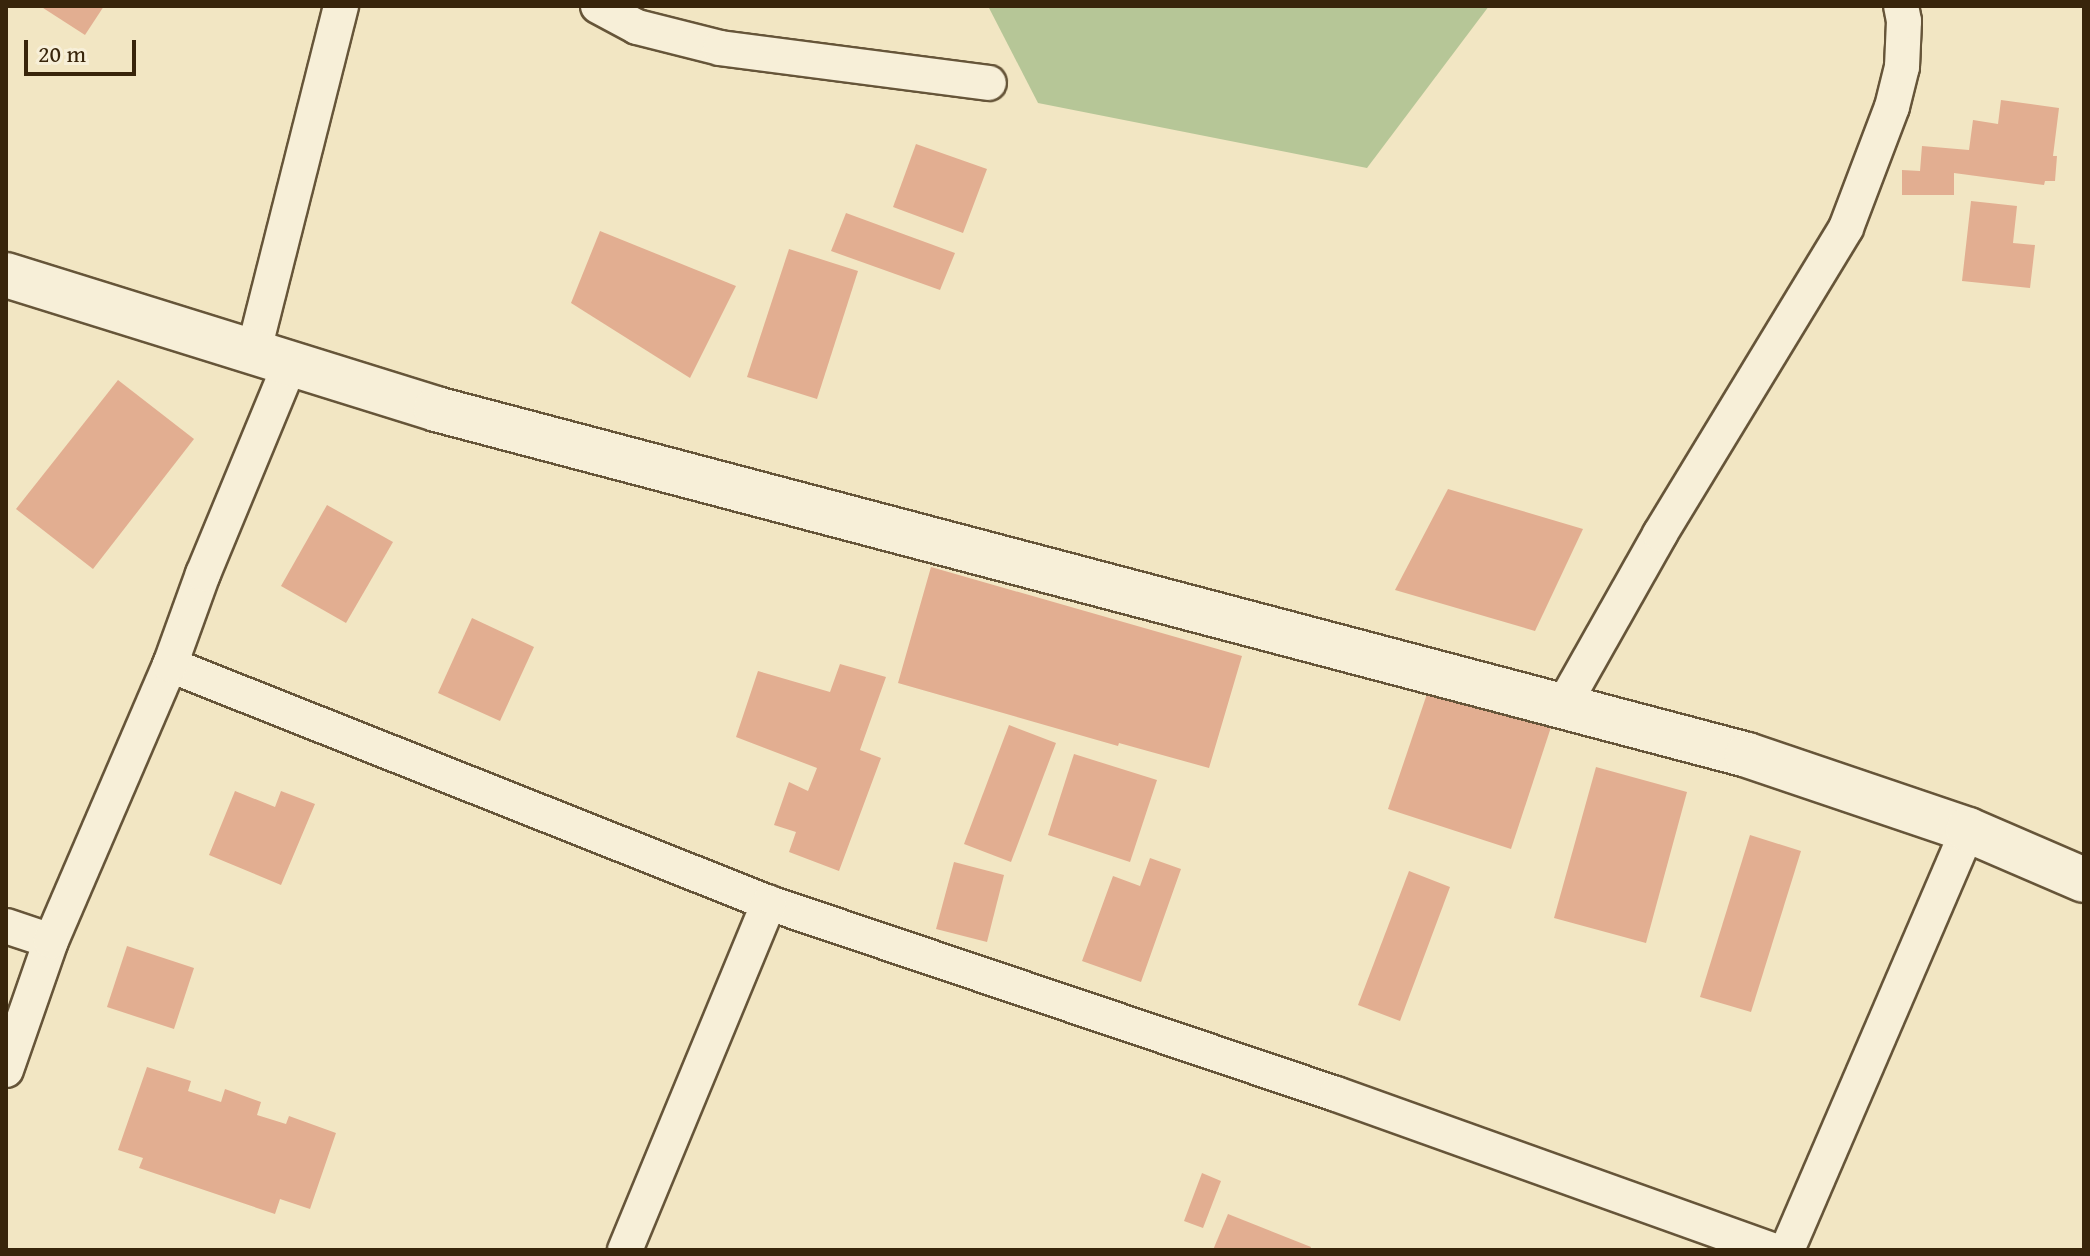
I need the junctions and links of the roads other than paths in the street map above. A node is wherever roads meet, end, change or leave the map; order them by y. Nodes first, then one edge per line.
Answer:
1 (341, 6) edge
2 (598, 6) edge
3 (1901, 6) edge
4 (989, 83) dead end
5 (6, 275) edge
6 (271, 360) junction
7 (170, 665) junction
8 (1564, 704) junction
9 (1968, 830) junction
10 (2084, 880) edge
11 (769, 903) junction
12 (6, 926) edge
13 (51, 941) junction
14 (6, 1070) edge
15 (625, 1250) edge
16 (1772, 1250) edge
17 (1787, 1250) edge

1 - 6 street
2 - 4 street
3 - 8 street
5 - 6 main road
6 - 7 street
6 - 8 main road
7 - 11 street
7 - 13 street
8 - 9 main road
9 - 10 main road
9 - 17 street
11 - 15 street
11 - 16 street
12 - 13 street
13 - 14 street

